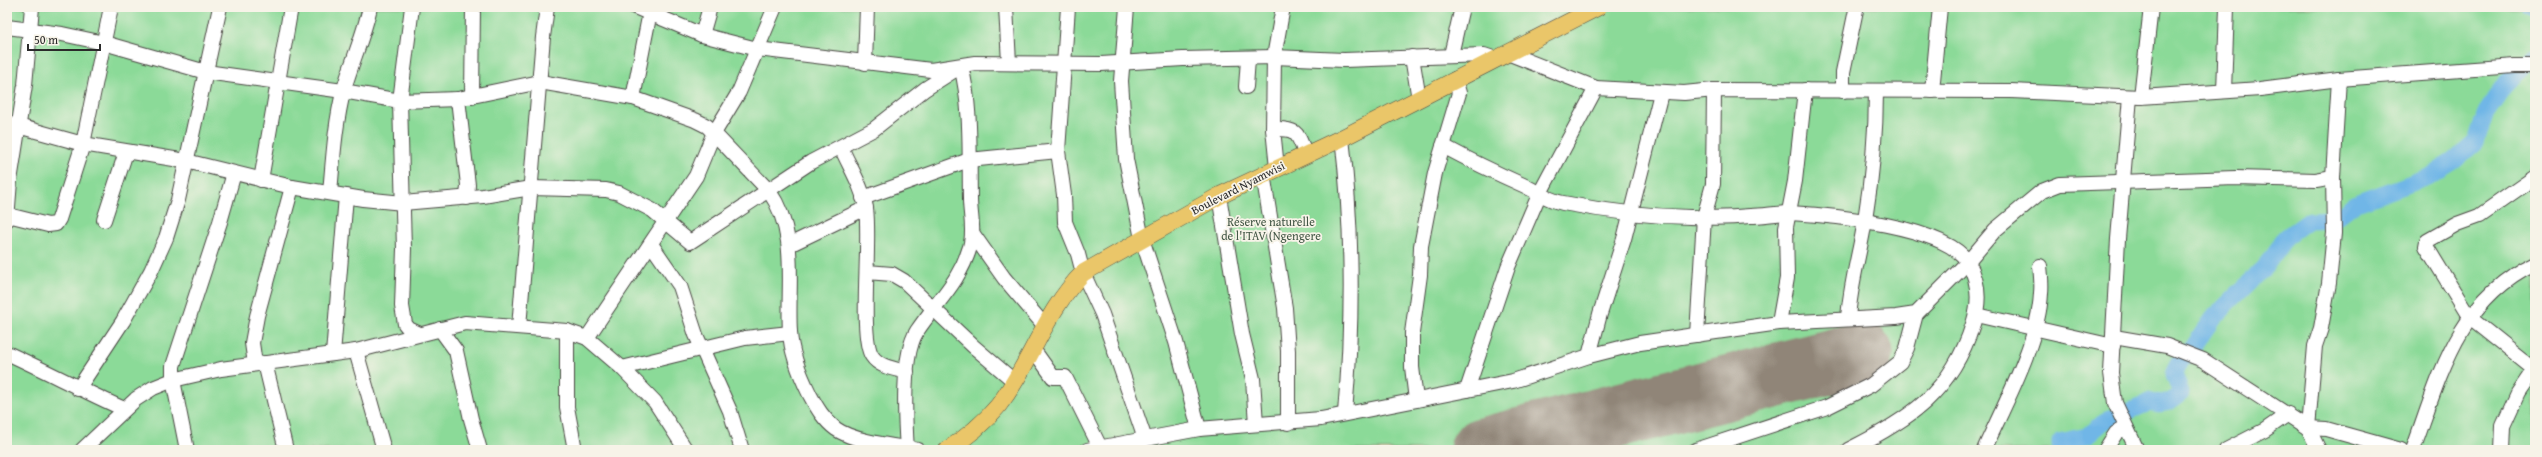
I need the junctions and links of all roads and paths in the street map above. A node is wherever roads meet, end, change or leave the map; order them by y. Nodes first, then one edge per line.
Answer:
1 (32, 7) edge
2 (111, 7) edge
3 (220, 7) edge
4 (291, 7) edge
5 (370, 7) edge
6 (412, 7) edge
7 (474, 7) edge
8 (547, 7) edge
9 (635, 7) edge
10 (710, 7) edge
11 (775, 7) edge
12 (867, 7) edge
13 (1006, 7) edge
14 (1068, 7) edge
15 (1127, 7) edge
16 (1283, 7) edge
17 (1462, 7) edge
18 (1598, 7) edge
19 (1940, 7) edge
20 (2151, 7) edge
21 (2227, 7) edge
22 (651, 10) edge
23 (1856, 10) dead end
24 (7, 27) edge
25 (29, 29) junction
26 (702, 34) junction
27 (104, 43) junction
28 (758, 49) junction
29 (1451, 55) junction
30 (1503, 56) junction
31 (1274, 57) junction
32 (1412, 57) junction
33 (1248, 59) junction
34 (865, 63) junction
35 (1009, 63) junction
36 (1122, 63) junction
37 (1062, 65) junction
38 (961, 66) junction
39 (2535, 66) edge
40 (206, 72) junction
41 (2339, 79) junction
42 (1455, 80) junction
43 (540, 82) junction
44 (279, 83) junction
45 (1246, 87) dead end
46 (1596, 88) junction
47 (344, 90) junction
48 (1714, 90) junction
49 (1804, 90) junction
50 (1843, 91) junction
51 (1932, 91) junction
52 (1876, 92) junction
53 (2224, 92) junction
54 (1661, 93) junction
55 (472, 97) junction
56 (2135, 97) junction
57 (632, 98) junction
58 (458, 99) junction
59 (1419, 99) junction
60 (400, 101) junction
61 (13, 124) edge
62 (1273, 129) junction
63 (712, 135) junction
64 (1342, 138) junction
65 (83, 144) junction
66 (1444, 146) junction
67 (841, 147) junction
68 (1058, 151) junction
69 (126, 152) junction
70 (1306, 155) junction
71 (969, 160) junction
72 (186, 161) junction
73 (1270, 171) junction
74 (234, 173) junction
75 (2333, 177) junction
76 (2535, 177) edge
77 (261, 180) junction
78 (8, 181) edge
79 (2123, 184) junction
80 (292, 187) junction
81 (532, 188) junction
82 (769, 191) junction
83 (330, 193) junction
84 (1539, 195) junction
85 (346, 196) junction
86 (1219, 196) junction
87 (467, 198) junction
88 (404, 203) junction
89 (865, 203) junction
90 (1630, 213) junction
91 (1788, 213) junction
92 (1704, 217) junction
93 (7, 218) edge
94 (104, 220) dead end
95 (666, 221) junction
96 (1865, 221) junction
97 (973, 234) junction
98 (1142, 239) junction
99 (651, 244) junction
100 (790, 244) junction
101 (1968, 262) junction
102 (2535, 263) edge
103 (2040, 266) dead end
104 (867, 272) junction
105 (1083, 273) junction
106 (934, 310) junction
107 (1916, 314) junction
108 (1976, 315) junction
109 (2470, 318) junction
110 (1848, 319) junction
111 (1779, 323) junction
112 (405, 324) junction
113 (1044, 325) junction
114 (519, 327) junction
115 (440, 329) junction
116 (2034, 329) junction
117 (567, 331) junction
118 (790, 333) junction
119 (420, 334) junction
120 (1697, 335) junction
121 (587, 338) junction
122 (393, 341) junction
123 (2113, 341) junction
124 (702, 348) junction
125 (1033, 348) junction
126 (356, 351) junction
127 (7, 353) edge
128 (333, 354) junction
129 (1589, 356) junction
130 (260, 364) junction
131 (622, 368) junction
132 (2535, 369) edge
133 (907, 372) junction
134 (173, 380) junction
135 (1014, 381) junction
136 (78, 389) junction
137 (1467, 390) junction
138 (1416, 400) junction
139 (124, 409) junction
140 (1345, 413) junction
141 (2288, 414) junction
142 (1288, 423) junction
143 (1256, 424) junction
144 (2125, 425) junction
145 (2308, 428) junction
146 (1199, 429) junction
147 (1145, 439) junction
148 (1100, 447) junction
149 (88, 448) edge
150 (910, 449) edge
151 (187, 450) edge
152 (286, 450) edge
153 (384, 450) edge
154 (480, 450) edge
155 (575, 450) edge
156 (686, 450) edge
157 (742, 450) edge
158 (947, 450) edge
159 (1087, 450) edge
160 (1696, 450) edge
161 (1848, 450) edge
162 (1984, 450) edge
163 (2105, 450) edge
164 (2137, 450) edge
165 (2226, 450) edge
166 (2319, 450) edge
167 (2401, 450) edge
168 (2413, 450) edge
169 (2502, 450) edge

1 - 25 street
2 - 27 street
3 - 40 street
4 - 44 street
5 - 47 street
6 - 60 street
7 - 55 street
8 - 43 street
9 - 22 street
10 - 26 street
11 - 28 street
12 - 34 street
13 - 35 street
14 - 37 street
15 - 36 street
16 - 31 street
17 - 29 street
18 - 30 main road, Boulevard Nyamwisi
19 - 51 street
20 - 56 street
21 - 53 street
22 - 26 street
22 - 57 street
23 - 50 street
24 - 25 street
25 - 27 street
25 - 61 street
26 - 28 street
27 - 40 street
27 - 65 street
28 - 34 street
28 - 63 street
29 - 30 street
29 - 32 street
30 - 42 main road, Boulevard Nyamwisi
30 - 46 street
31 - 32 street
31 - 33 street
31 - 62 street
32 - 59 street
33 - 36 street
33 - 45 street
34 - 38 street
35 - 37 street
35 - 38 street
36 - 37 street
36 - 98 street
37 - 68 street
38 - 67 street
38 - 71 street
39 - 41 street
40 - 44 street
40 - 72 street
41 - 53 street
41 - 75 street
42 - 59 main road, Boulevard Nyamwisi
42 - 66 street
43 - 55 street
43 - 57 street
43 - 81 street
44 - 47 street
44 - 77 street
46 - 54 street
46 - 84 street
47 - 60 street
47 - 83 street
48 - 49 street
48 - 54 street
48 - 92 street
49 - 50 street
49 - 91 street
50 - 52 street
51 - 52 street
51 - 56 street
52 - 96 street
53 - 56 street
54 - 90 street
55 - 58 street
56 - 79 street
57 - 63 street
58 - 60 street
58 - 87 street
59 - 64 main road, Boulevard Nyamwisi
60 - 88 street
61 - 65 street
61 - 78 street
62 - 70 street
62 - 73 street
63 - 82 street
63 - 95 street
64 - 70 main road, Boulevard Nyamwisi
64 - 140 street
65 - 69 street
65 - 93 street
66 - 84 street
66 - 138 street
67 - 82 street
67 - 89 street
68 - 71 street
68 - 105 street
69 - 72 street
69 - 94 street
70 - 73 main road, Boulevard Nyamwisi
71 - 89 street
71 - 97 street
72 - 74 street
72 - 136 street
73 - 86 main road, Boulevard Nyamwisi
73 - 142 street
74 - 77 street
74 - 134 street
75 - 79 street
75 - 145 street
76 - 109 street
77 - 80 street
78 - 93 street
79 - 101 street
79 - 123 street
80 - 83 street
80 - 130 street
81 - 87 street
81 - 95 street
81 - 114 street
82 - 95 street
82 - 100 street
83 - 85 street
84 - 90 street
84 - 137 street
85 - 88 street
85 - 128 street
86 - 98 main road, Boulevard Nyamwisi
86 - 143 street
87 - 88 street
88 - 112 street
89 - 100 street
89 - 104 street
90 - 92 street
90 - 129 street
91 - 92 street
91 - 96 street
91 - 111 street
92 - 120 street
95 - 99 street
96 - 101 street
96 - 110 street
97 - 106 street
97 - 113 street
98 - 105 main road, Boulevard Nyamwisi
98 - 146 street
99 - 121 street
99 - 124 street
100 - 118 street
101 - 107 street
101 - 108 street
102 - 109 street
103 - 116 street
104 - 106 street
104 - 133 street
105 - 113 main road, Boulevard Nyamwisi
105 - 147 street
106 - 133 street
106 - 135 street
107 - 110 street
107 - 160 street
108 - 116 street
108 - 161 street
109 - 132 street
109 - 168 street
110 - 111 street
111 - 120 street
112 - 119 street
112 - 122 street
113 - 125 main road, Boulevard Nyamwisi
114 - 115 street
114 - 117 street
115 - 119 street
115 - 154 street
116 - 123 street
116 - 162 street
117 - 121 street
117 - 155 street
118 - 124 street
118 - 150 street
119 - 122 street
120 - 129 street
121 - 131 street
122 - 126 street
123 - 141 street
123 - 144 street
124 - 131 street
124 - 157 street
125 - 135 main road, Boulevard Nyamwisi
125 - 148 street
126 - 128 street
126 - 153 street
127 - 136 street
128 - 130 street
129 - 137 street
130 - 134 street
130 - 152 street
131 - 156 street
132 - 169 street
133 - 150 street
134 - 139 street
134 - 151 street
135 - 158 main road, Boulevard Nyamwisi
136 - 139 street
137 - 138 street
138 - 140 street
139 - 149 street
140 - 142 street
141 - 145 street
141 - 165 street
142 - 143 street
143 - 146 street
144 - 163 street
144 - 164 street
145 - 166 street
145 - 167 street
146 - 147 street
147 - 148 street
148 - 159 street

